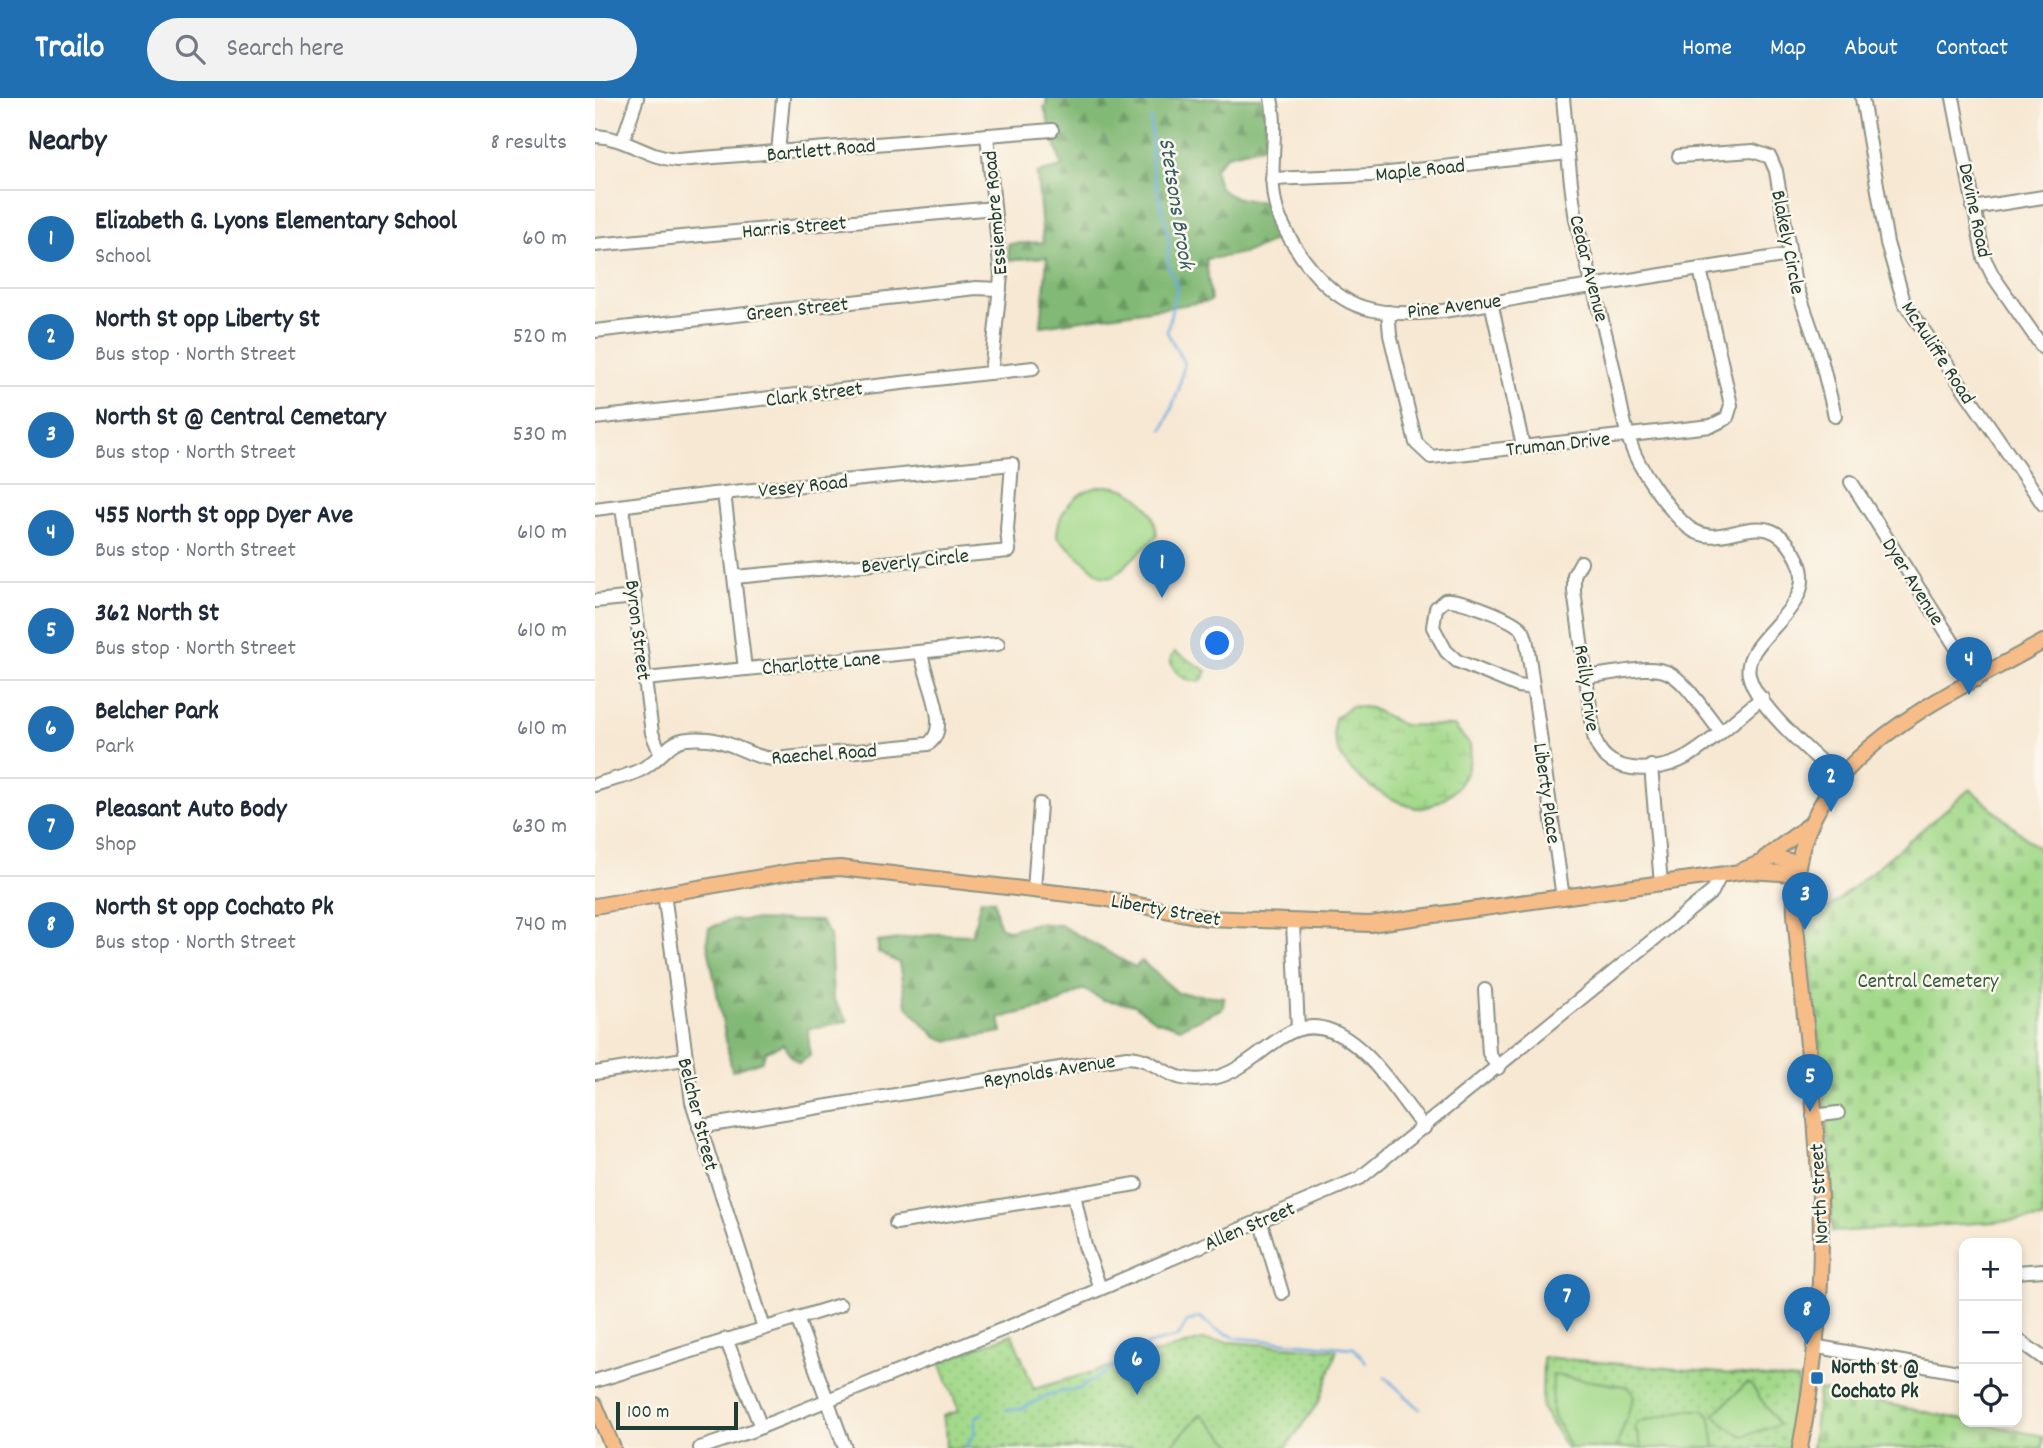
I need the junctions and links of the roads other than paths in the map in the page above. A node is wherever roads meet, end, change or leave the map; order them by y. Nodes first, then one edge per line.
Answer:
1 (637, 98) edge
2 (783, 98) edge
3 (1271, 98) edge
4 (1563, 98) edge
5 (1862, 98) edge
6 (1954, 98) edge
7 (1052, 130) dead end
8 (987, 135) junction
9 (595, 136) edge
10 (623, 140) junction
11 (778, 153) junction
12 (1568, 153) junction
13 (1679, 156) dead end
14 (1272, 179) junction
15 (2043, 197) edge
16 (994, 208) junction
17 (1973, 208) junction
18 (595, 245) edge
19 (1789, 256) junction
20 (1700, 269) junction
21 (1594, 285) junction
22 (1000, 289) junction
23 (1491, 302) junction
24 (1388, 312) junction
25 (595, 331) edge
26 (2043, 348) edge
27 (1033, 368) dead end
28 (991, 373) junction
29 (1835, 416) dead end
30 (595, 418) edge
31 (1629, 435) junction
32 (1523, 446) junction
33 (1012, 464) joint
34 (1851, 482) dead end
35 (724, 493) junction
36 (2043, 504) edge
37 (622, 506) junction
38 (595, 509) edge
39 (1581, 562) dead end
40 (735, 577) junction
41 (635, 597) junction
42 (595, 601) edge
43 (2043, 642) edge
44 (998, 645) dead end
45 (921, 652) junction
46 (745, 669) junction
47 (1586, 677) junction
48 (645, 679) junction
49 (1977, 680) junction
50 (1532, 688) junction
51 (1762, 698) junction
52 (1720, 731) junction
53 (660, 753) junction
54 (1651, 766) junction
55 (1839, 777) junction
56 (595, 785) edge
57 (1040, 804) dead end
58 (1809, 825) junction
59 (1763, 859) junction
60 (1796, 868) junction
61 (1737, 873) junction
62 (1720, 876) junction
63 (1661, 884) junction
64 (1034, 890) junction
65 (664, 894) junction
66 (1563, 898) junction
67 (595, 906) edge
68 (1293, 923) junction
69 (1485, 990) dead end
70 (1298, 1029) junction
71 (684, 1059) junction
72 (1498, 1068) junction
73 (595, 1073) edge
74 (1837, 1113) dead end
75 (1813, 1116) junction
76 (699, 1127) junction
77 (1424, 1128) junction
78 (1136, 1184) dead end
79 (1074, 1194) junction
80 (1260, 1220) junction
81 (897, 1223) dead end
82 (2043, 1270) edge
83 (2022, 1272) edge
84 (1100, 1288) junction
85 (1282, 1293) dead end
86 (840, 1305) dead end
87 (797, 1318) junction
88 (764, 1328) junction
89 (726, 1339) junction
90 (2022, 1343) edge
91 (1813, 1346) junction
92 (2043, 1358) edge
93 (1959, 1372) edge
94 (595, 1381) edge
95 (827, 1398) junction
96 (595, 1405) edge
97 (761, 1427) junction
98 (613, 1448) edge
99 (701, 1448) edge
100 (845, 1448) edge
101 (1800, 1448) edge

1 - 10 street
2 - 11 street
3 - 14 street, Pine Avenue
4 - 12 street, Cedar Avenue
5 - 36 street, McAuliffe Road
6 - 17 street, Devine Road
7 - 8 street, Bartlett Road
8 - 11 street, Bartlett Road
8 - 16 street, Essiembre Road
9 - 10 street, Bartlett Road
10 - 11 street, Bartlett Road
12 - 14 street, Maple Road
12 - 21 street, Cedar Avenue
13 - 19 street, Blakely Circle
14 - 24 street, Pine Avenue
15 - 17 street
16 - 18 street, Harris Street
16 - 22 street, Essiembre Road
17 - 26 street, Devine Road
19 - 20 street, Pine Avenue
19 - 29 street, Blakely Circle
20 - 21 street, Pine Avenue
20 - 31 street
21 - 23 street, Pine Avenue
21 - 31 street, Cedar Avenue
22 - 25 street, Green Street
22 - 28 street, Essiembre Road
23 - 24 street, Pine Avenue
23 - 32 street
24 - 32 street, Truman Drive
27 - 28 street, Clark Street
28 - 30 street, Clark Street
31 - 32 street, Truman Drive
31 - 51 street, Truman Drive
33 - 35 street, Vesey Road
33 - 40 street, Beverly Circle
34 - 49 street, Dyer Avenue
35 - 37 street, Vesey Road
35 - 40 street
37 - 38 street, Vesey Road
37 - 41 street, Byron Street
39 - 47 street, Reilly Drive
40 - 46 street
41 - 42 street
41 - 48 street, Byron Street
43 - 49 main road, North Street
44 - 45 street, Charlotte Lane
45 - 46 street, Charlotte Lane
45 - 53 street, Raechel Road
46 - 48 street, Charlotte Lane
47 - 52 street
47 - 54 street, Reilly Drive
48 - 53 street, Byron Street
49 - 55 main road, North Street
50 - 50 street, Liberty Place
50 - 66 street, Liberty Place
51 - 52 street, Reilly Drive
51 - 55 street, Truman Drive
52 - 54 street, Reilly Drive
53 - 56 street, Raechel Road
54 - 63 street
55 - 58 main road, North Street
57 - 64 street
58 - 59 main road, Liberty Street
58 - 60 main road, North Street
59 - 60 main road
59 - 61 main road, Liberty Street
60 - 61 main road, Liberty Street
60 - 75 main road, North Street
61 - 62 main road, Liberty Street
62 - 63 main road, Liberty Street
62 - 72 street, Allen Street
63 - 66 main road, Liberty Street
64 - 65 main road, Liberty Street
64 - 68 main road, Liberty Street
65 - 67 main road, Liberty Street
65 - 71 street, Belcher Street
66 - 68 main road, Liberty Street
68 - 70 street
69 - 72 street
70 - 76 street, Reynolds Avenue
70 - 77 street
71 - 73 street
71 - 76 street, Belcher Street
72 - 77 street, Allen Street
74 - 75 street
75 - 91 main road, North Street
76 - 88 street, Belcher Street
77 - 80 street, Allen Street
78 - 79 street
79 - 81 street
79 - 84 street
80 - 84 street, Allen Street
80 - 85 street
82 - 83 street
84 - 95 street, Allen Street
86 - 87 street
87 - 88 street
87 - 95 street
88 - 89 street
89 - 94 street
89 - 97 street
90 - 92 street
91 - 93 street
91 - 101 main road, North Street
95 - 97 street, Allen Street
95 - 100 street
96 - 98 main road
97 - 99 street, Allen Street

